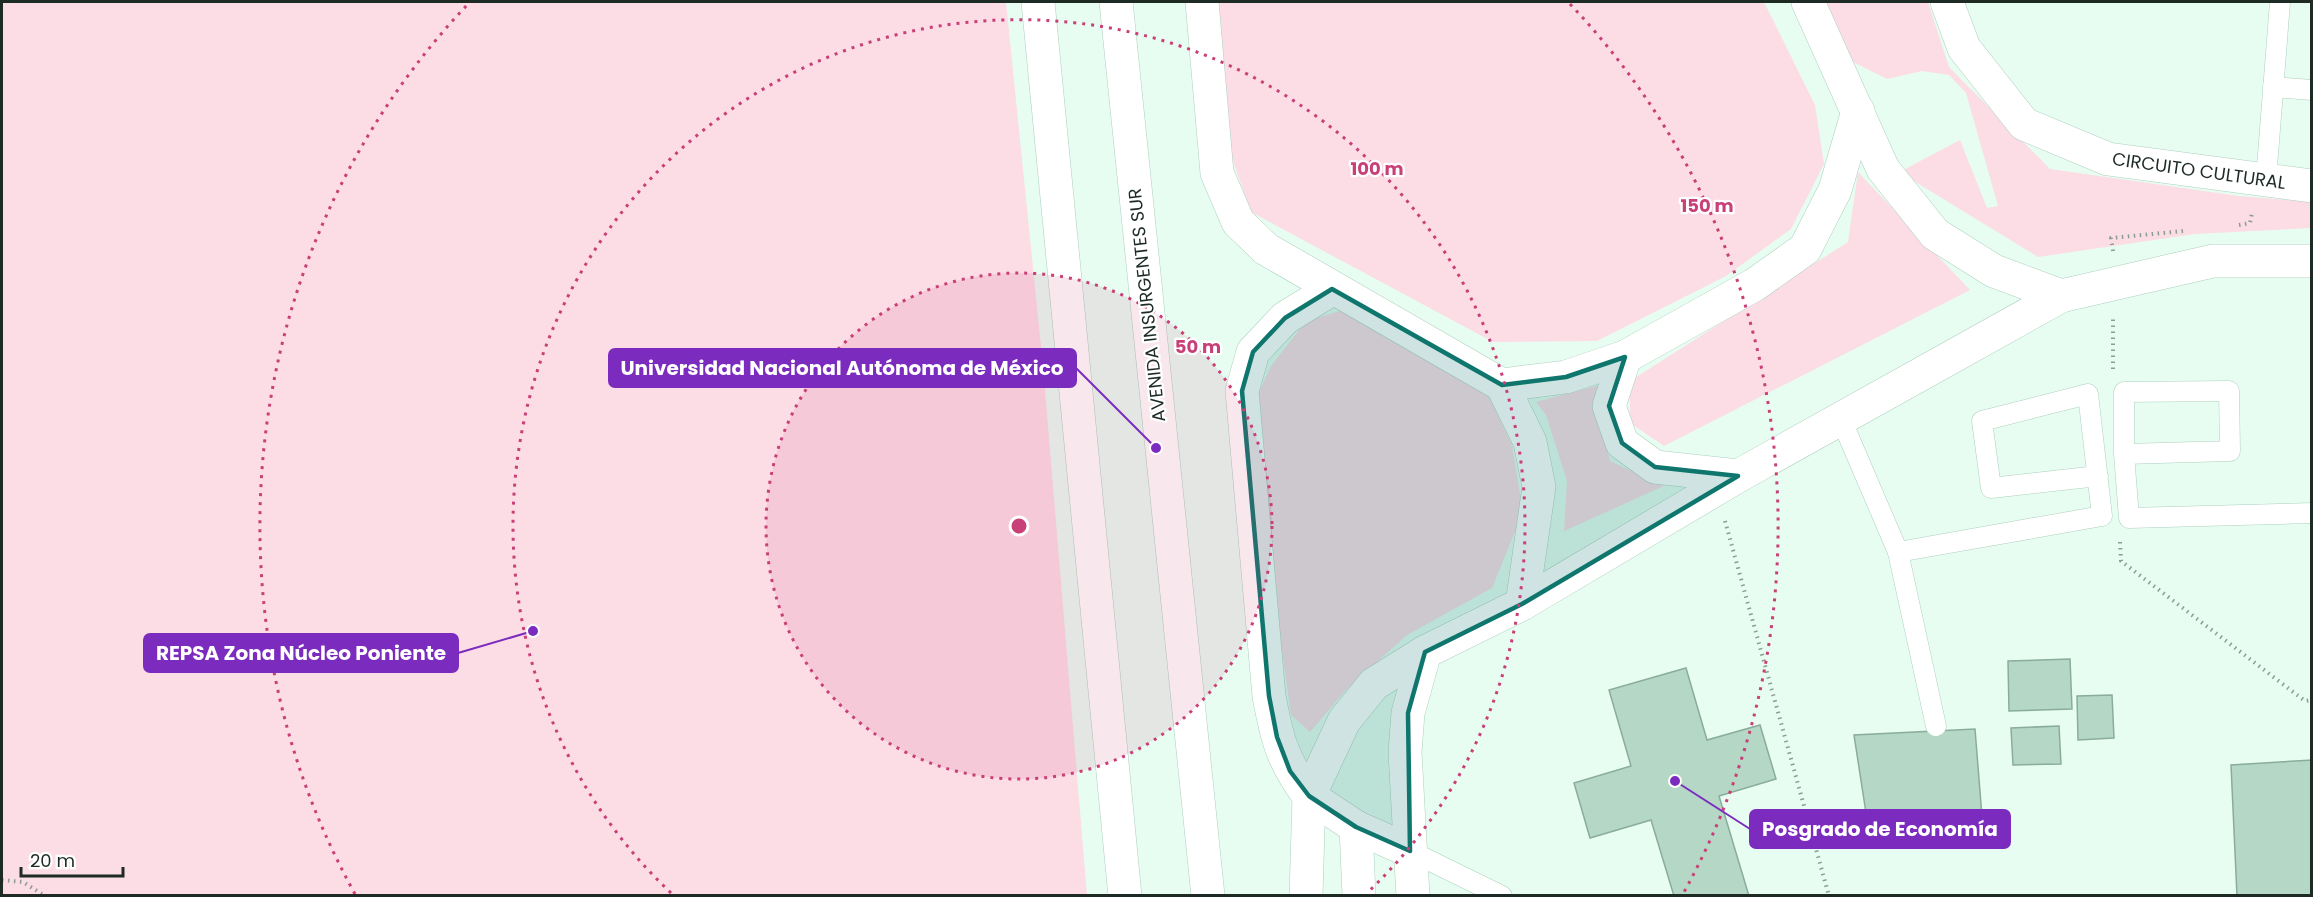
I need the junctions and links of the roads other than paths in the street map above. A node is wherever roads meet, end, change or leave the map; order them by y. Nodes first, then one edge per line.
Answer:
1 (1038, 2) edge
2 (1116, 2) edge
3 (1202, 2) edge
4 (1808, 2) edge
5 (1947, 2) edge
6 (2280, 2) edge
7 (2273, 87) junction
8 (2312, 90) edge
9 (1858, 111) junction
10 (2266, 180) junction
11 (2312, 186) edge
12 (2312, 261) edge
13 (1332, 289) junction
14 (2061, 296) junction
15 (1625, 357) junction
16 (1502, 385) junction
17 (1841, 419) junction
18 (2124, 454) junction
19 (2098, 476) junction
20 (1727, 482) junction
21 (2312, 513) edge
22 (1898, 552) junction
23 (1522, 604) junction
24 (1425, 652) junction
25 (1936, 726) dead end
26 (1309, 796) junction
27 (1356, 827) junction
28 (1410, 851) junction
29 (1125, 896) edge
30 (1208, 896) edge
31 (1306, 896) edge
32 (1359, 896) edge
33 (1413, 896) edge
34 (1502, 896) edge

1 - 29 street
2 - 30 street, AVENIDA INSURGENTES SUR
3 - 13 street
4 - 9 street
5 - 10 street, CIRCUITO CULTURAL
6 - 7 lane
7 - 8 lane
7 - 10 lane
9 - 14 street
9 - 15 street
10 - 11 street, CIRCUITO CULTURAL
12 - 14 street
13 - 16 street
13 - 26 street
14 - 17 street
15 - 16 street
15 - 20 street
16 - 23 street
17 - 20 street
17 - 22 lane
18 - 18 lane
18 - 21 lane
19 - 19 lane
19 - 22 lane
20 - 23 street
22 - 25 lane
23 - 24 street
24 - 26 street
24 - 28 street
26 - 27 street
26 - 31 street
27 - 28 street
27 - 32 street
28 - 33 street
28 - 34 lane

